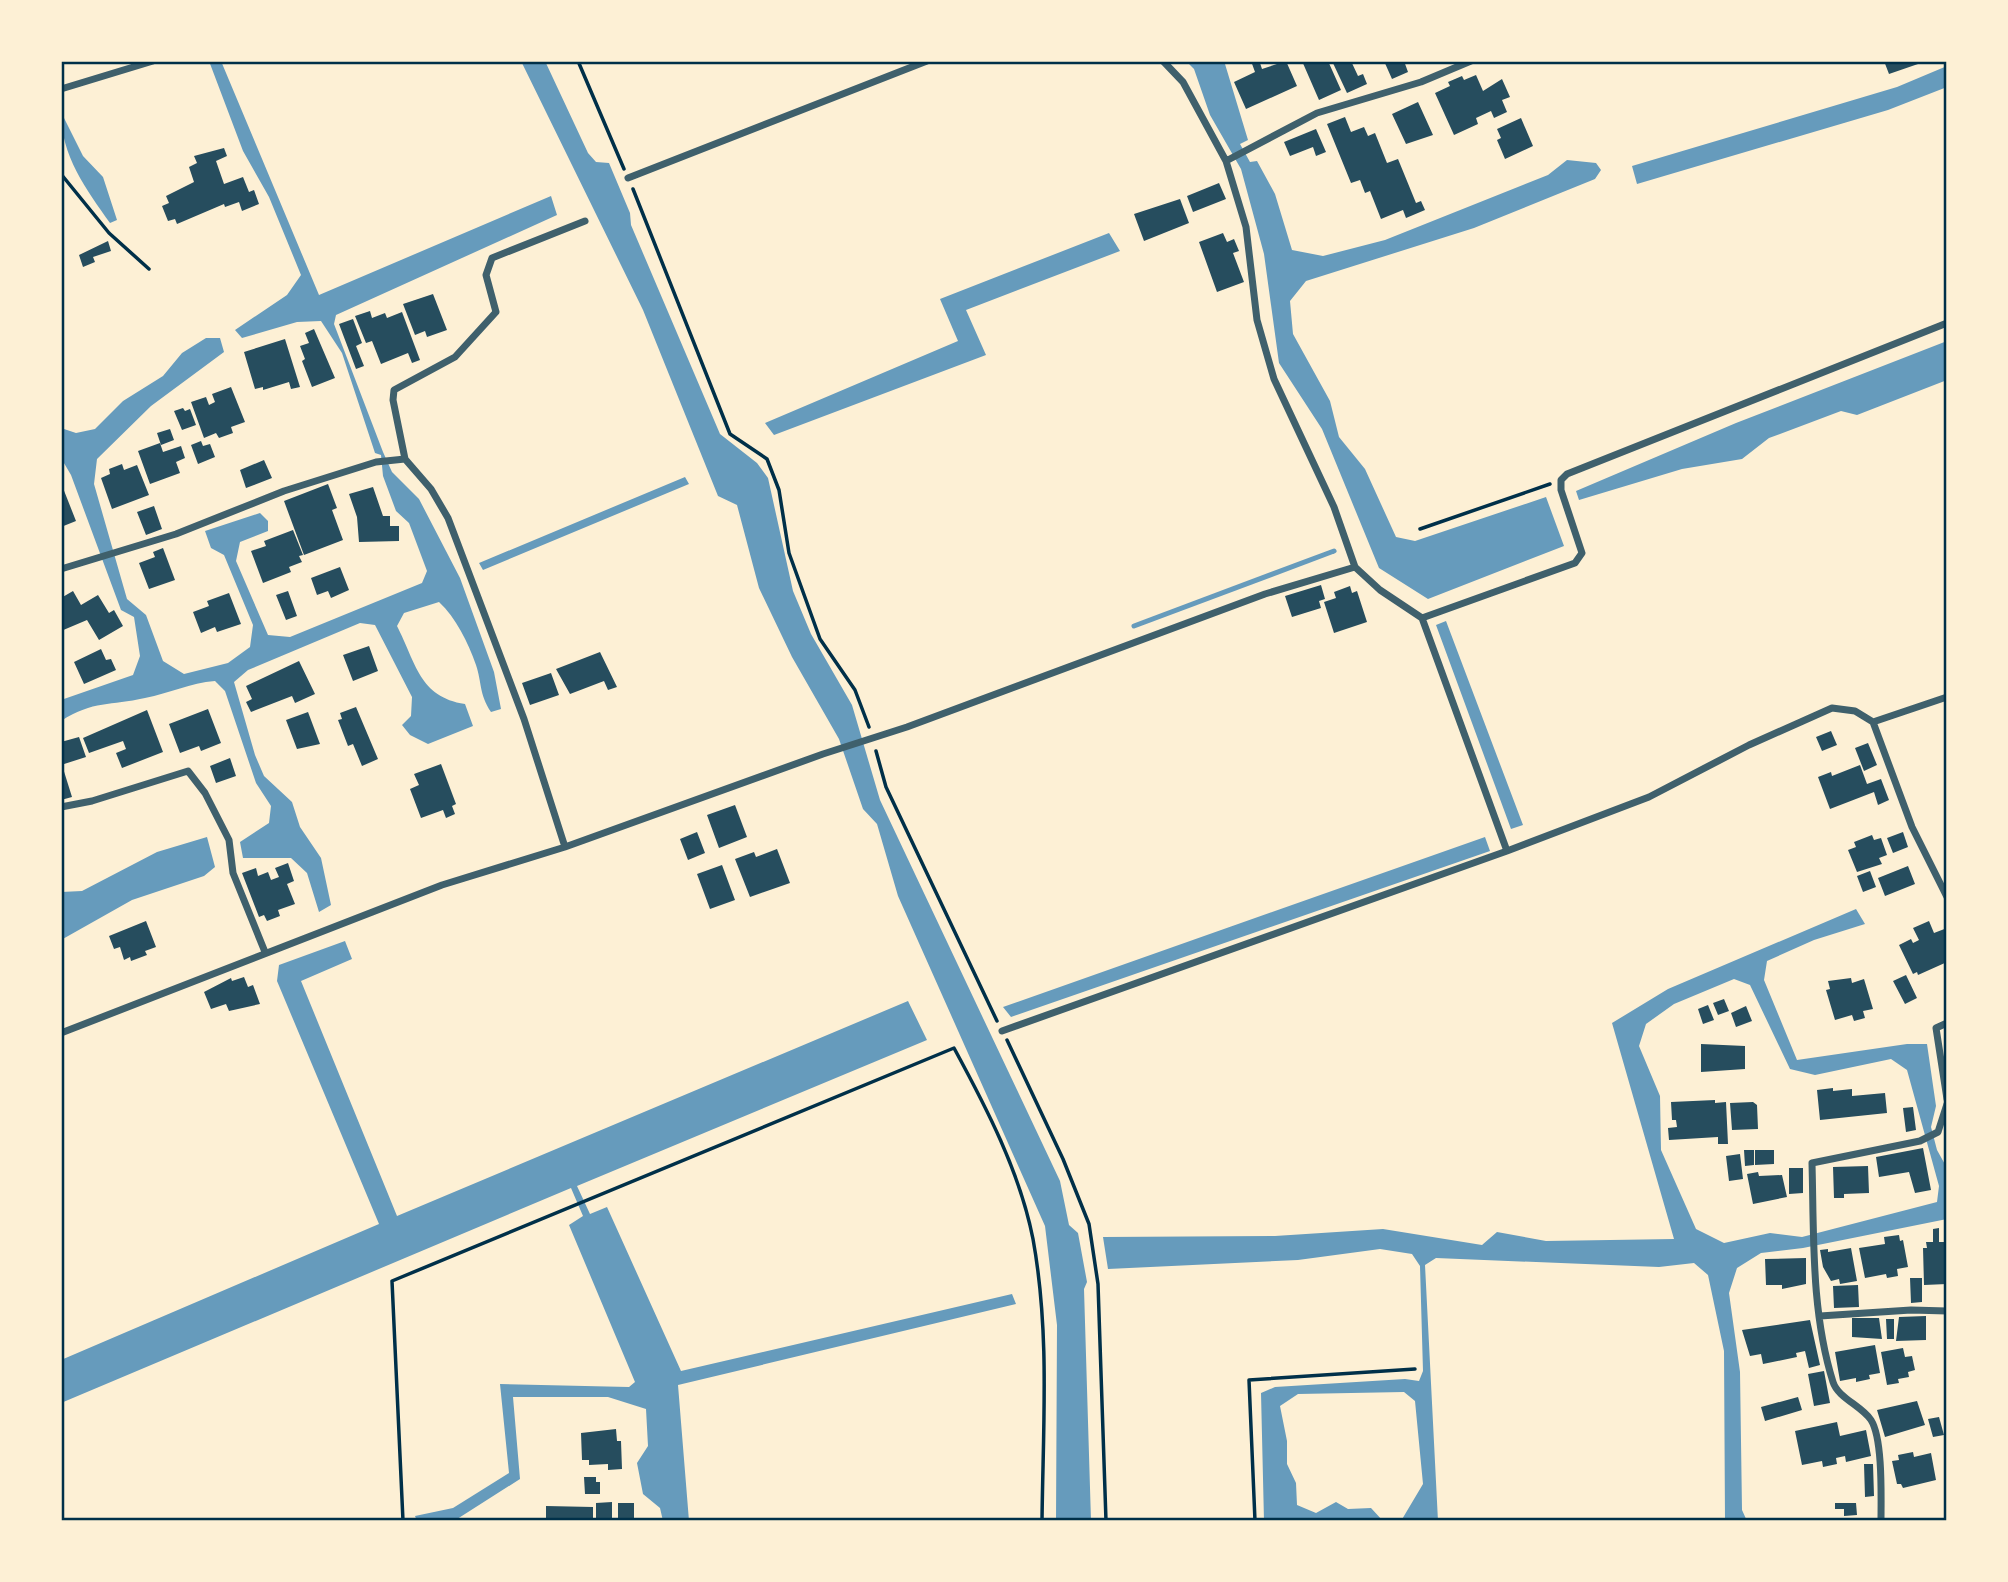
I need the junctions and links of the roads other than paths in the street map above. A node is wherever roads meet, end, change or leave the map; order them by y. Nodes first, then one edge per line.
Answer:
1 (153, 61) edge
2 (927, 61) edge
3 (1163, 61) edge
4 (1471, 61) edge
5 (61, 89) edge
6 (1229, 159) junction
7 (628, 178) road end
8 (585, 221) dead end
9 (1947, 323) edge
10 (405, 458) junction
11 (1355, 567) junction
12 (61, 569) edge
13 (1422, 618) junction
14 (1947, 697) edge
15 (1873, 722) junction
16 (61, 807) edge
17 (565, 847) junction
18 (1507, 851) junction
19 (1947, 897) edge
20 (265, 952) junction
21 (1947, 1023) edge
22 (1002, 1031) road end
23 (61, 1033) edge
24 (1947, 1098) edge
25 (1947, 1104) edge
26 (1947, 1311) edge
27 (1820, 1316) junction
28 (1881, 1518) edge

1 - 5 street
2 - 7 street
3 - 6 street
4 - 6 street
6 - 11 street
8 - 10 street
9 - 13 street
10 - 12 street
10 - 17 street
11 - 13 street
11 - 17 street
13 - 18 street
14 - 15 street
15 - 18 street
15 - 19 street
16 - 20 street
17 - 20 street
18 - 22 street
20 - 23 street
21 - 24 street
25 - 27 street
26 - 27 street
27 - 28 street

